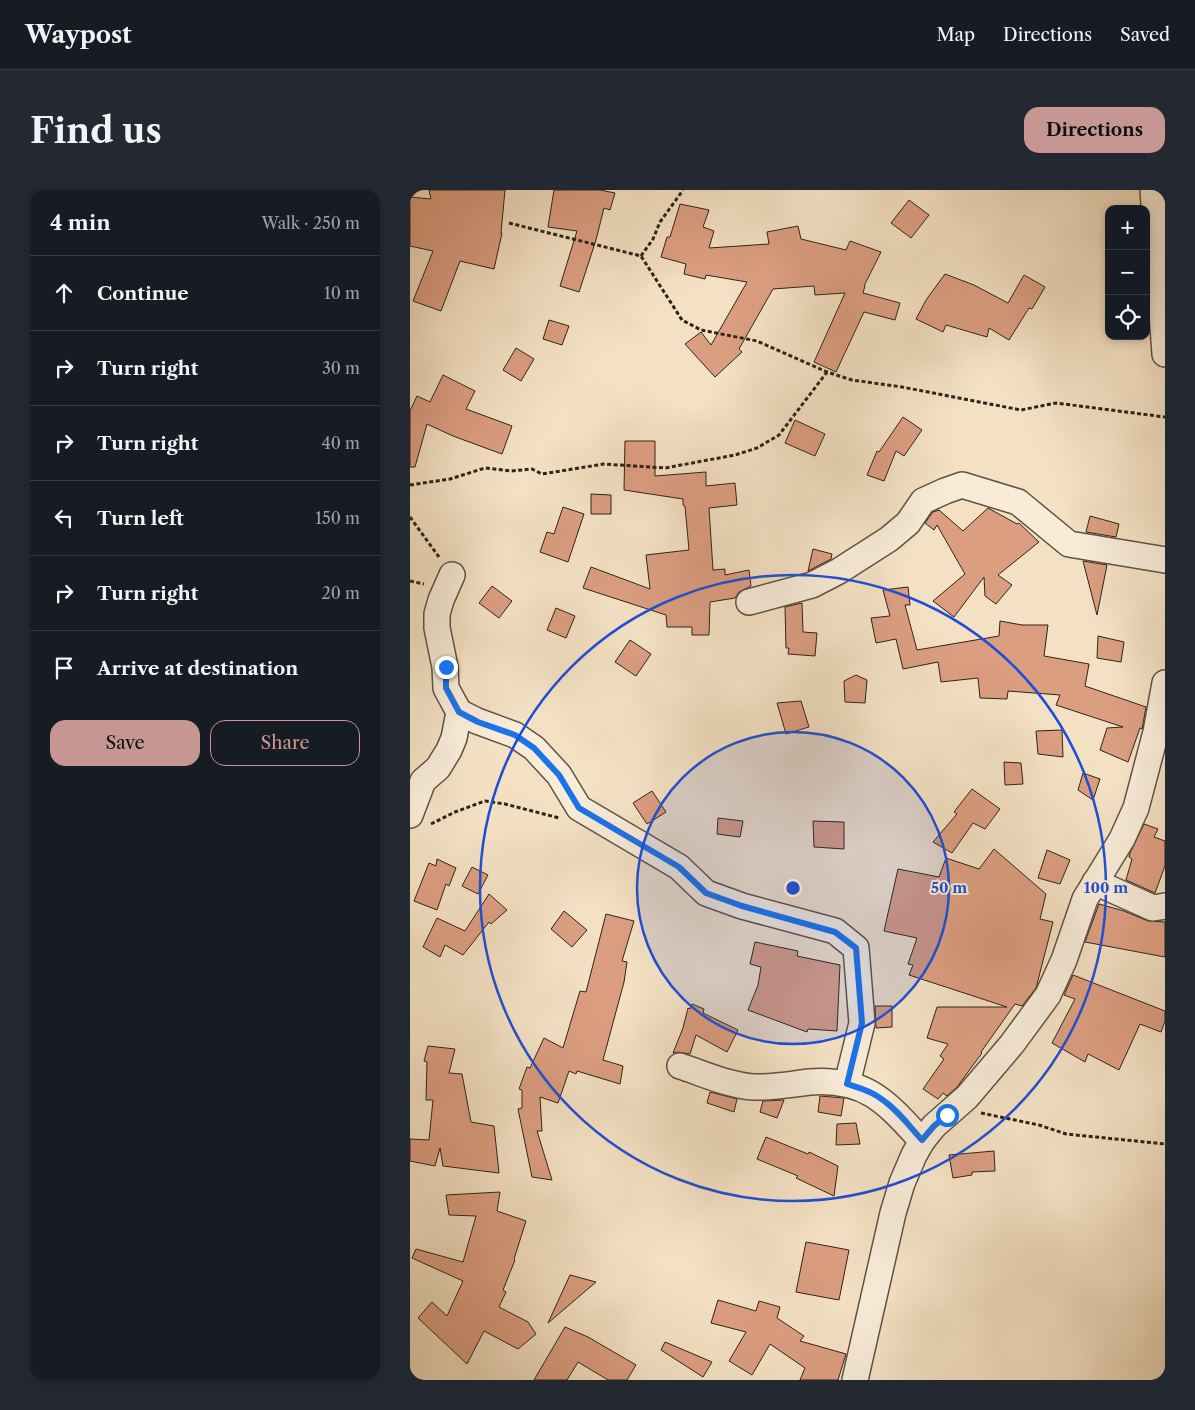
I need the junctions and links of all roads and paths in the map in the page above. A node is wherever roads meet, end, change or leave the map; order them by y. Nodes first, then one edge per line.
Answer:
1 (683, 190) edge
2 (1153, 190) edge
3 (509, 223) dead end
4 (641, 256) junction
5 (1165, 354) edge
6 (827, 372) junction
7 (1165, 417) edge
8 (410, 485) edge
9 (410, 517) edge
10 (1165, 560) edge
11 (452, 575) joint
12 (750, 602) dead end
13 (1165, 684) edge
14 (459, 712) junction
15 (417, 819) edge
16 (564, 819) dead end
17 (1095, 882) junction
18 (1165, 906) edge
19 (680, 1066) dead end
20 (847, 1084) junction
21 (947, 1115) junction
22 (922, 1140) junction
23 (1165, 1144) edge
24 (855, 1380) edge

1 - 4 path
2 - 5 street
3 - 4 path
4 - 6 path
6 - 7 path
6 - 8 path
9 - 11 path
10 - 12 street
11 - 14 street
13 - 17 street
14 - 15 street
14 - 20 street
15 - 16 path
17 - 18 street
17 - 21 street
19 - 20 street
20 - 22 street
21 - 22 street
21 - 23 path
22 - 24 street

